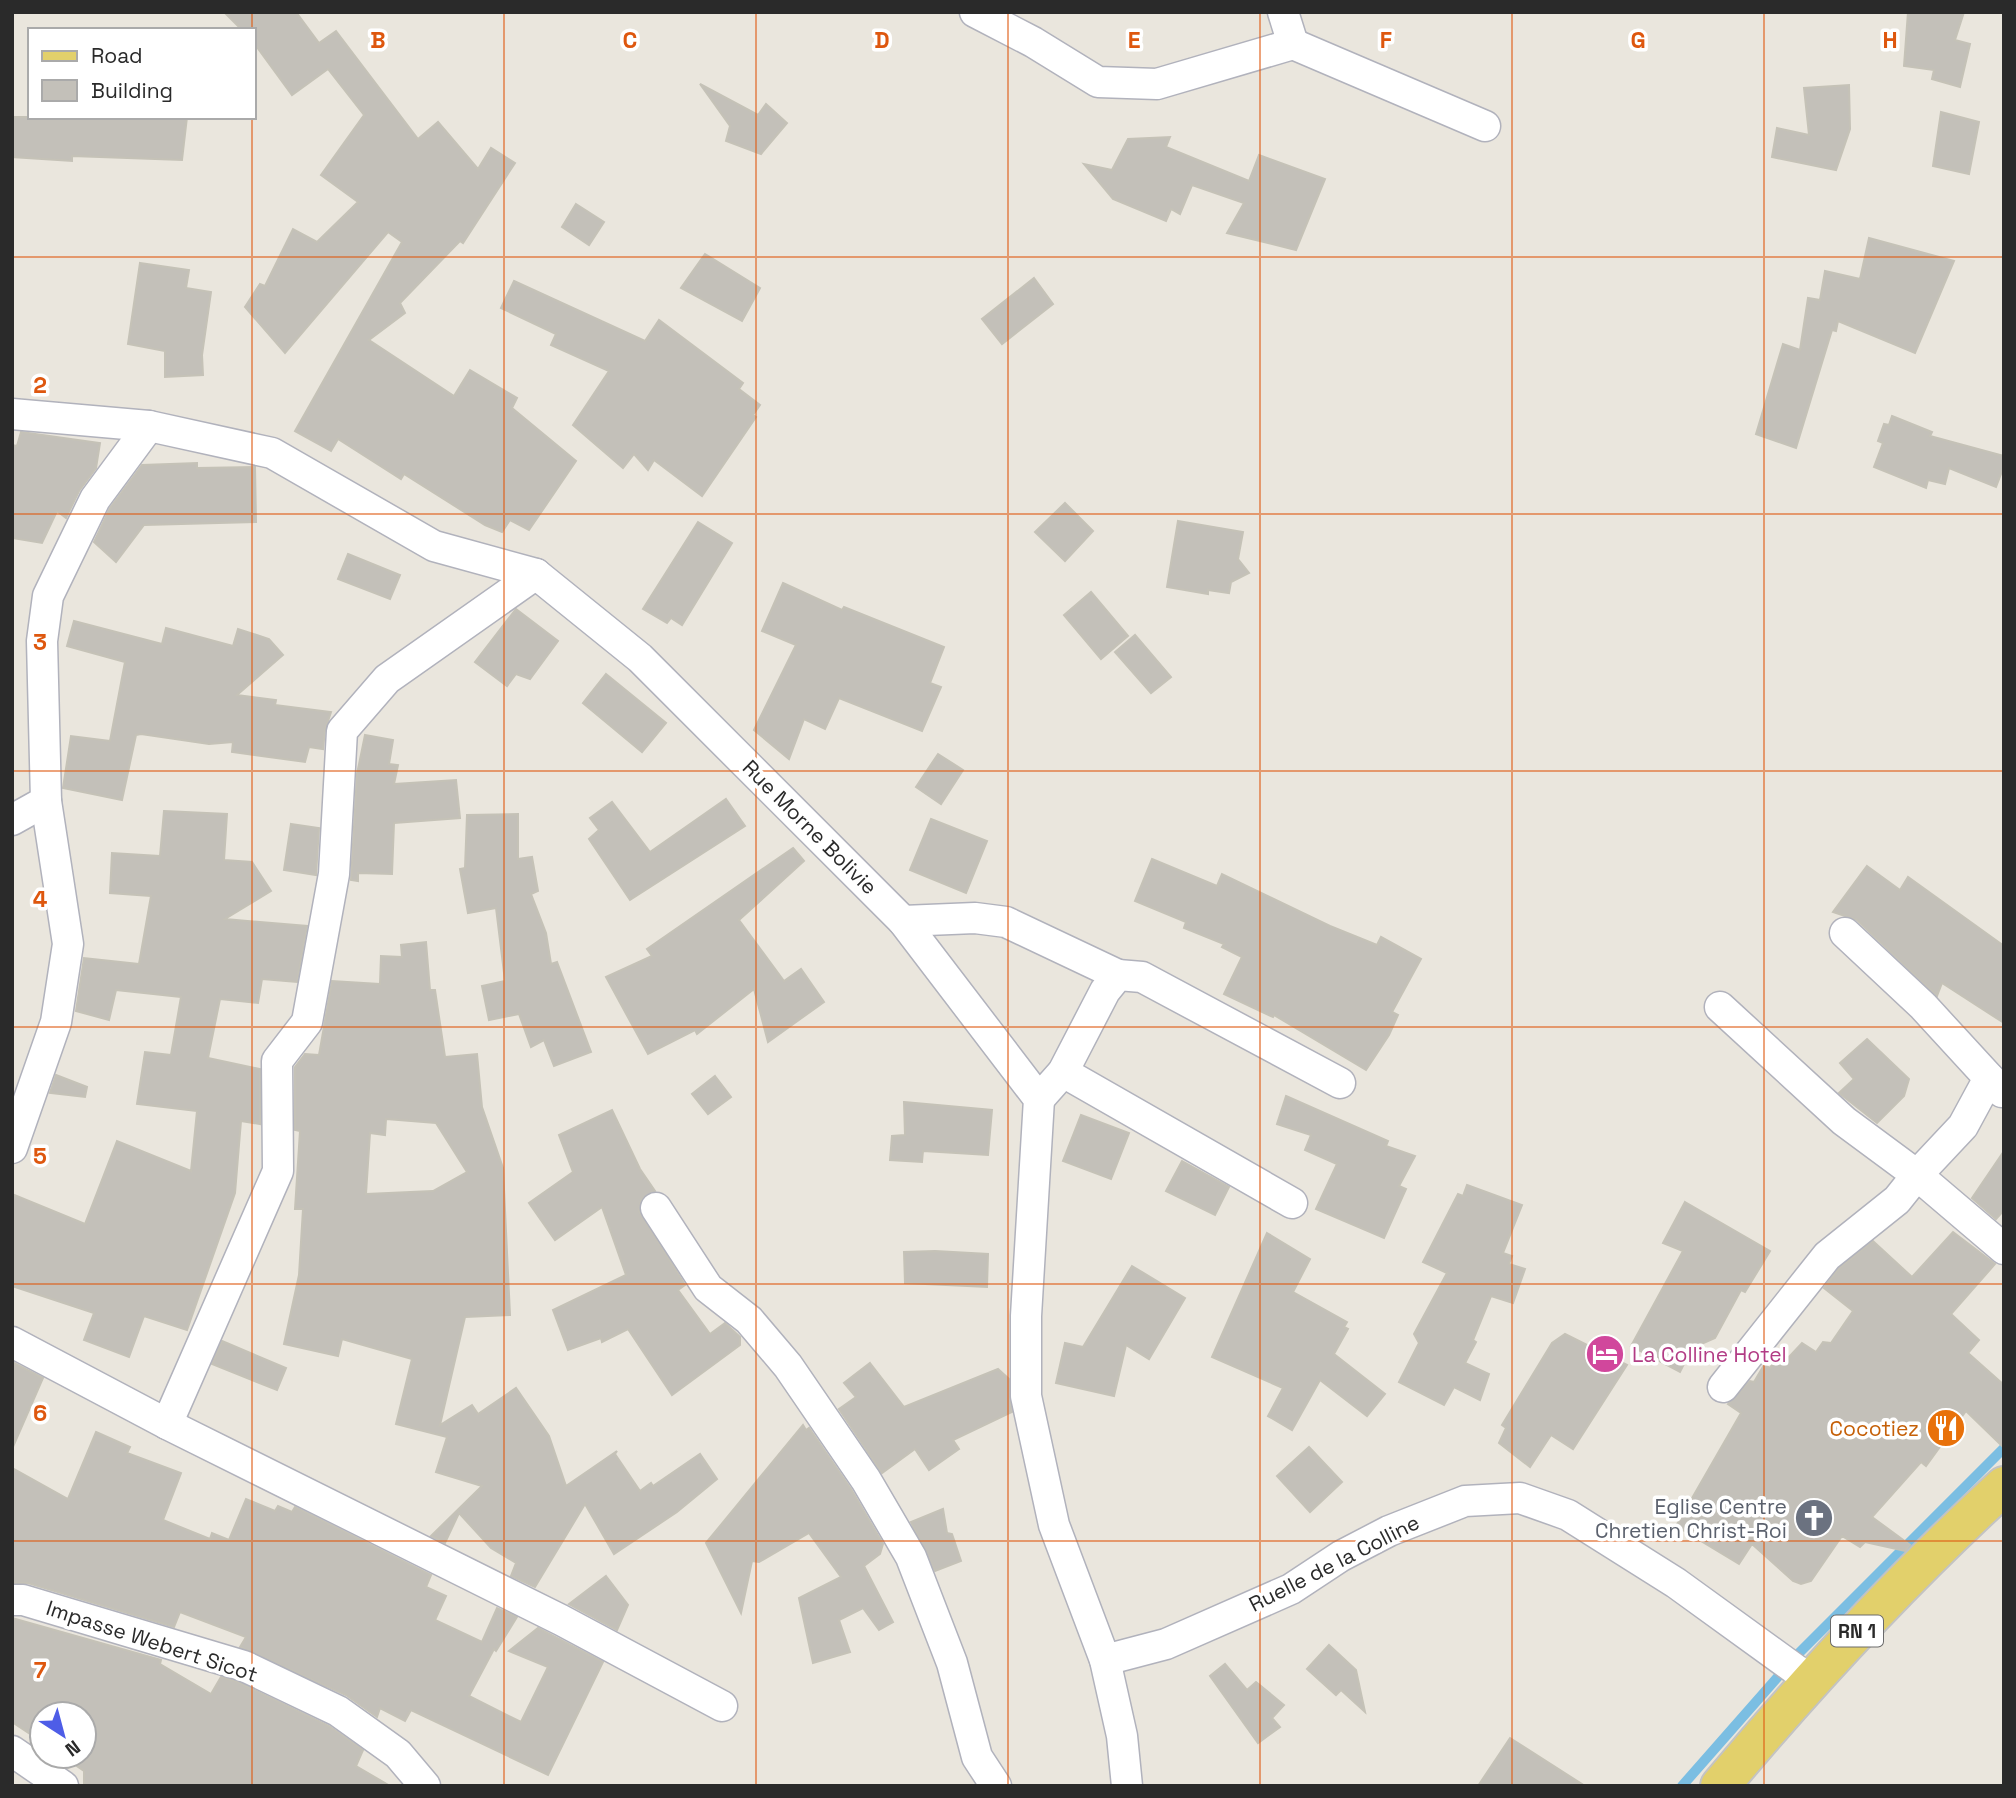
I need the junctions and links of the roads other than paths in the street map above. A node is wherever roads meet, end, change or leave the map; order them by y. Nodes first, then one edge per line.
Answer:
1 (975, 12) edge
2 (1283, 12) edge
3 (1293, 44) junction
4 (1485, 126) dead end
5 (12, 414) edge
6 (149, 426) junction
7 (536, 574) junction
8 (46, 801) junction
9 (12, 820) edge
10 (903, 921) junction
11 (1845, 933) dead end
12 (1118, 975) junction
13 (1720, 1007) dead end
14 (1063, 1072) junction
15 (1340, 1083) dead end
16 (1996, 1086) edge
17 (1039, 1099) junction
18 (12, 1148) edge
19 (1917, 1175) junction
20 (1292, 1203) dead end
21 (656, 1208) dead end
22 (2004, 1250) edge
23 (12, 1342) edge
24 (1723, 1387) dead end
25 (167, 1423) junction
26 (2004, 1486) edge
27 (12, 1600) edge
28 (1105, 1660) junction
29 (1795, 1670) junction
30 (722, 1706) dead end
31 (12, 1751) edge
32 (63, 1786) edge
33 (425, 1786) edge
34 (996, 1786) edge
35 (1127, 1786) edge
36 (1720, 1786) edge

1 - 3 street
2 - 3 street
3 - 4 street
5 - 6 street, Rue Morne Bolivie
6 - 7 street, Rue Morne Bolivie
6 - 8 street
7 - 10 street, Rue Morne Bolivie
7 - 25 street
8 - 9 street
8 - 18 street
10 - 12 street
10 - 17 street, Rue Morne Bolivie
11 - 16 street
12 - 14 street
12 - 15 street
13 - 19 street
14 - 17 street
14 - 20 street
16 - 19 street
17 - 28 street
19 - 22 street
19 - 24 street
21 - 34 street
23 - 25 street
25 - 30 street
26 - 29 main road, RN 1
27 - 33 street, Impasse Webert Sicot
28 - 29 street, Ruelle de la Colline
28 - 35 street
29 - 36 main road, RN 1
31 - 32 street

